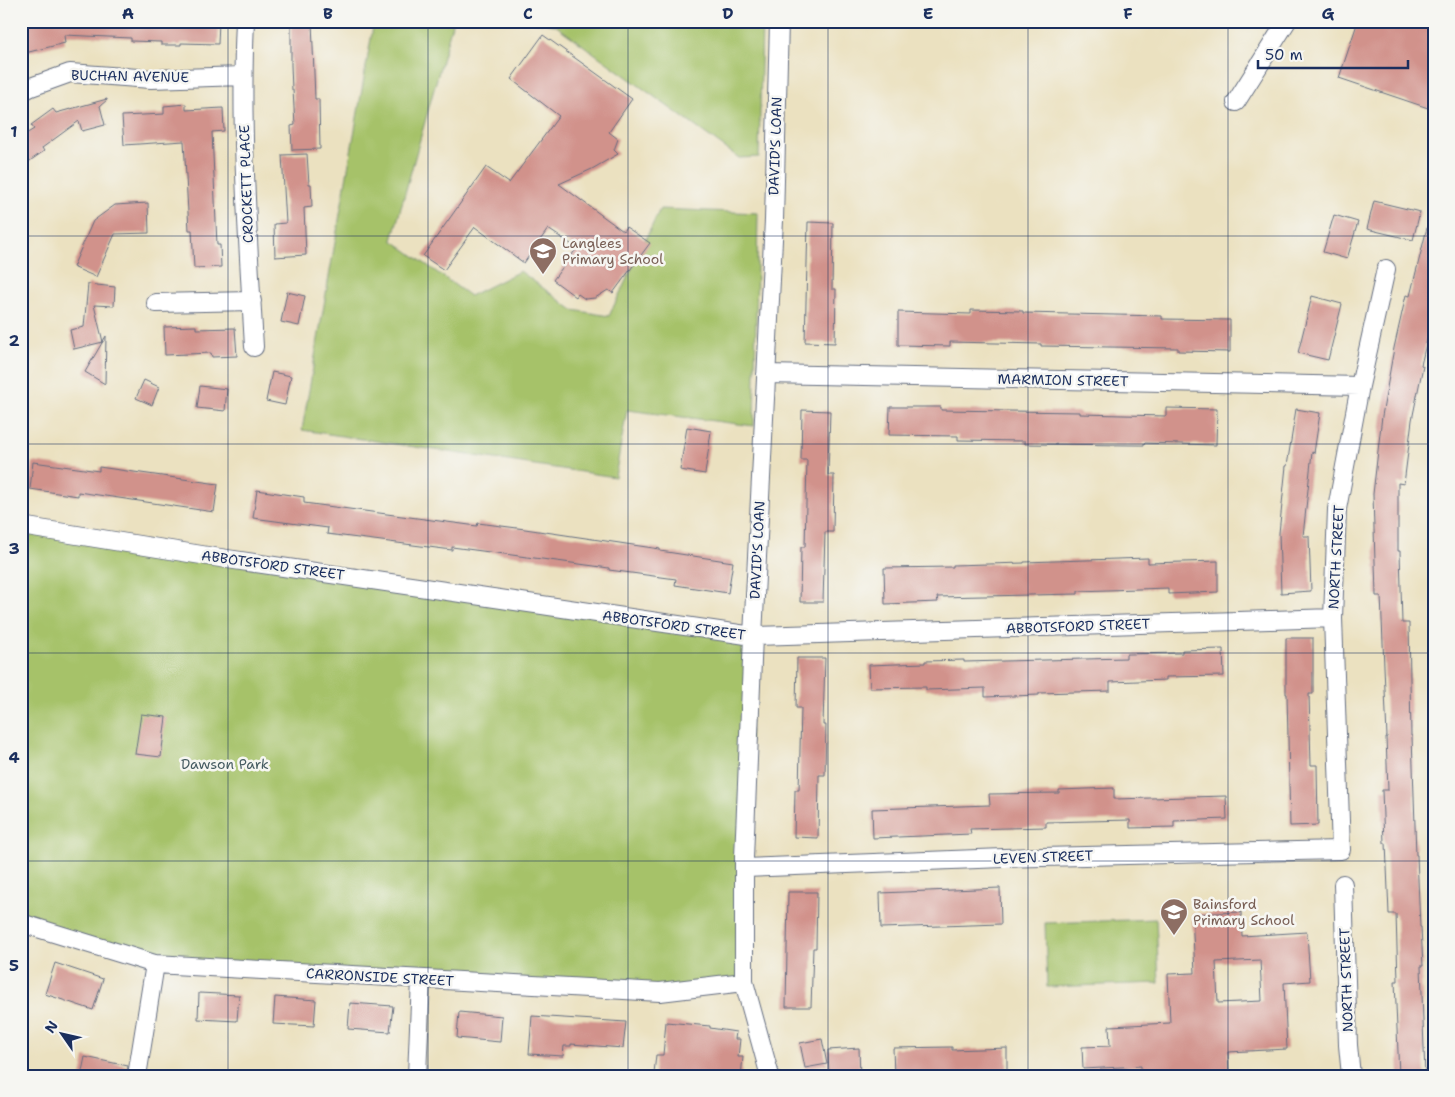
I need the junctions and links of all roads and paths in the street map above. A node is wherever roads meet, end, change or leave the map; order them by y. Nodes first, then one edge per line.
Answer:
1 (245, 21) edge
2 (779, 21) edge
3 (1287, 21) edge
4 (242, 76) junction
5 (21, 92) edge
6 (1236, 102) dead end
7 (1386, 269) dead end
8 (252, 301) junction
9 (156, 303) dead end
10 (254, 347) dead end
11 (766, 374) junction
12 (1360, 386) junction
13 (21, 526) edge
14 (1333, 618) junction
15 (753, 636) junction
16 (1341, 850) joint
17 (744, 868) junction
18 (1343, 884) dead end
19 (21, 923) edge
20 (155, 964) junction
21 (421, 980) junction
22 (744, 982) junction
23 (137, 1076) edge
24 (417, 1076) edge
25 (770, 1076) edge
26 (1351, 1076) edge

1 - 4 street, CROCKETT PLACE
2 - 11 street, DAVID'S LOAN
3 - 6 street
4 - 5 street, BUCHAN AVENUE
4 - 8 street, CROCKETT PLACE
7 - 12 street, NORTH STREET
8 - 9 street
8 - 10 street, CROCKETT PLACE
11 - 12 street, MARMION STREET
11 - 15 street, DAVID'S LOAN
12 - 14 street, NORTH STREET
13 - 15 street, ABBOTSFORD STREET
14 - 15 street, ABBOTSFORD STREET
14 - 16 street, NORTH STREET
15 - 17 street, DAVID'S LOAN
16 - 17 street, LEVEN STREET
17 - 22 street, DAVID'S LOAN
18 - 26 street, NORTH STREET
19 - 20 street, CARRONSIDE STREET
20 - 21 street, CARRONSIDE STREET
20 - 23 street
21 - 22 street, CARRONSIDE STREET
21 - 24 street
22 - 25 street, DAVID'S LOAN

